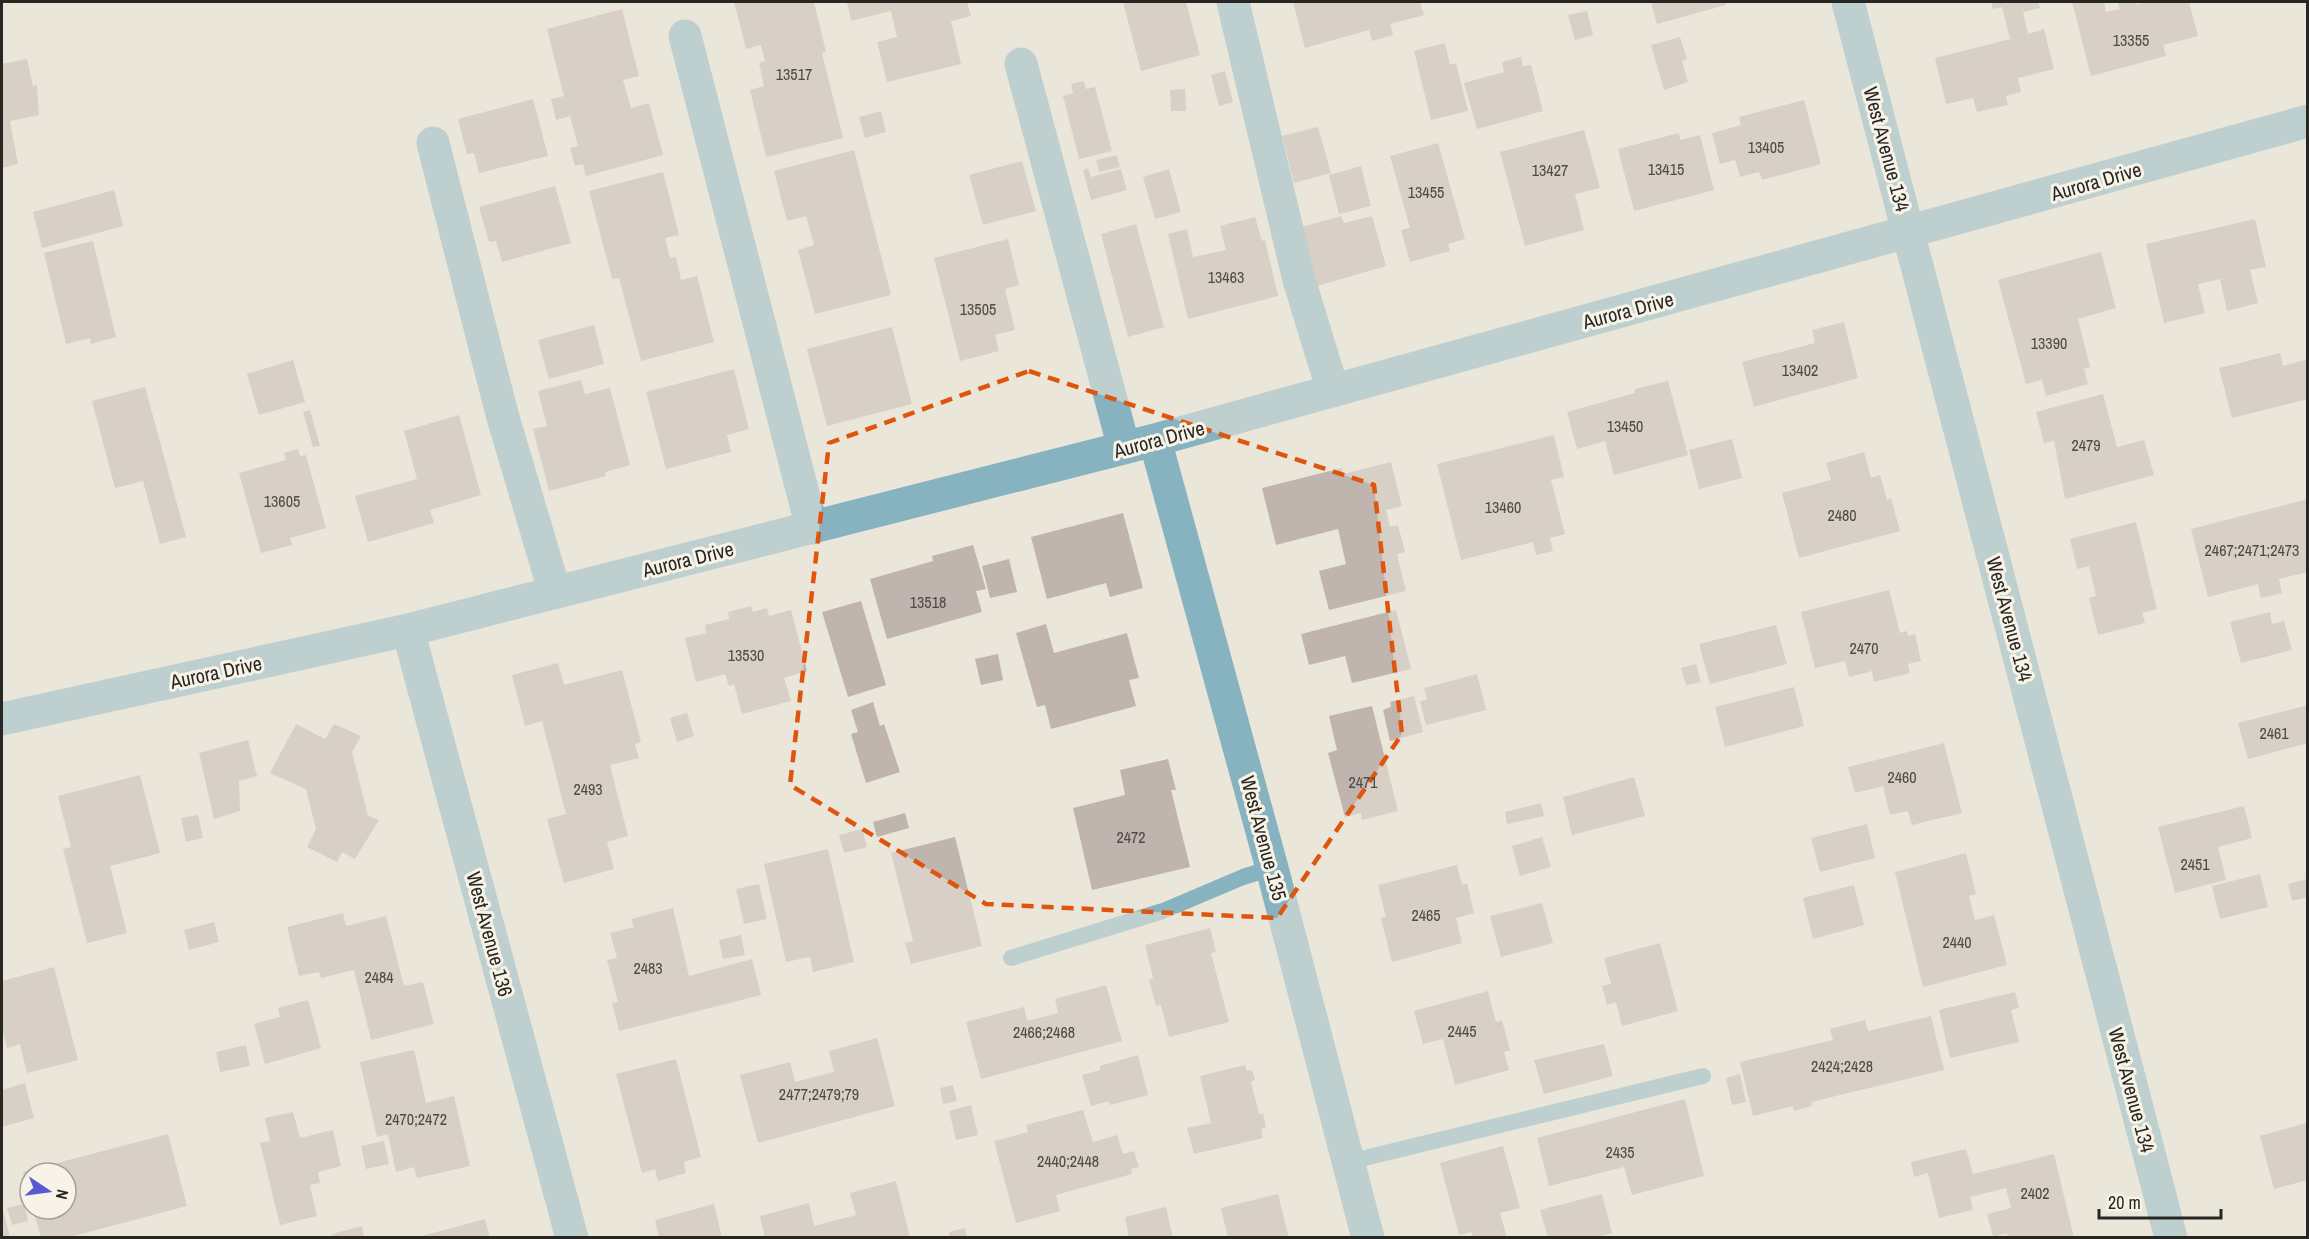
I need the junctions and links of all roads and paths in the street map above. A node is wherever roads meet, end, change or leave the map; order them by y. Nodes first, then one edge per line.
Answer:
1 (1233, 2) edge
2 (1848, 2) edge
3 (684, 36) dead end
4 (1020, 64) dead end
5 (2307, 121) edge
6 (433, 143) dead end
7 (1910, 232) junction
8 (1333, 391) junction
9 (1155, 440) junction
10 (1124, 448) junction
11 (812, 528) junction
12 (555, 593) junction
13 (408, 630) junction
14 (2, 719) edge
15 (1272, 868) junction
16 (1011, 958) dead end
17 (1703, 1076) dead end
18 (1348, 1162) junction
19 (573, 1238) edge
20 (1368, 1238) edge
21 (2171, 1238) edge

1 - 8 street
2 - 7 street, West Avenue 134
3 - 11 street
4 - 10 street
5 - 7 street, Aurora Drive
6 - 12 street
7 - 8 street, Aurora Drive
7 - 21 street, West Avenue 134
8 - 9 street, Aurora Drive
9 - 10 street, Aurora Drive
9 - 15 street, West Avenue 135
10 - 11 street, Aurora Drive
11 - 12 street, Aurora Drive
12 - 13 street, Aurora Drive
13 - 14 street, Aurora Drive
13 - 19 street, West Avenue 136
15 - 16 lane
15 - 18 street, West Avenue 135
17 - 18 lane
18 - 20 street, West Avenue 135

